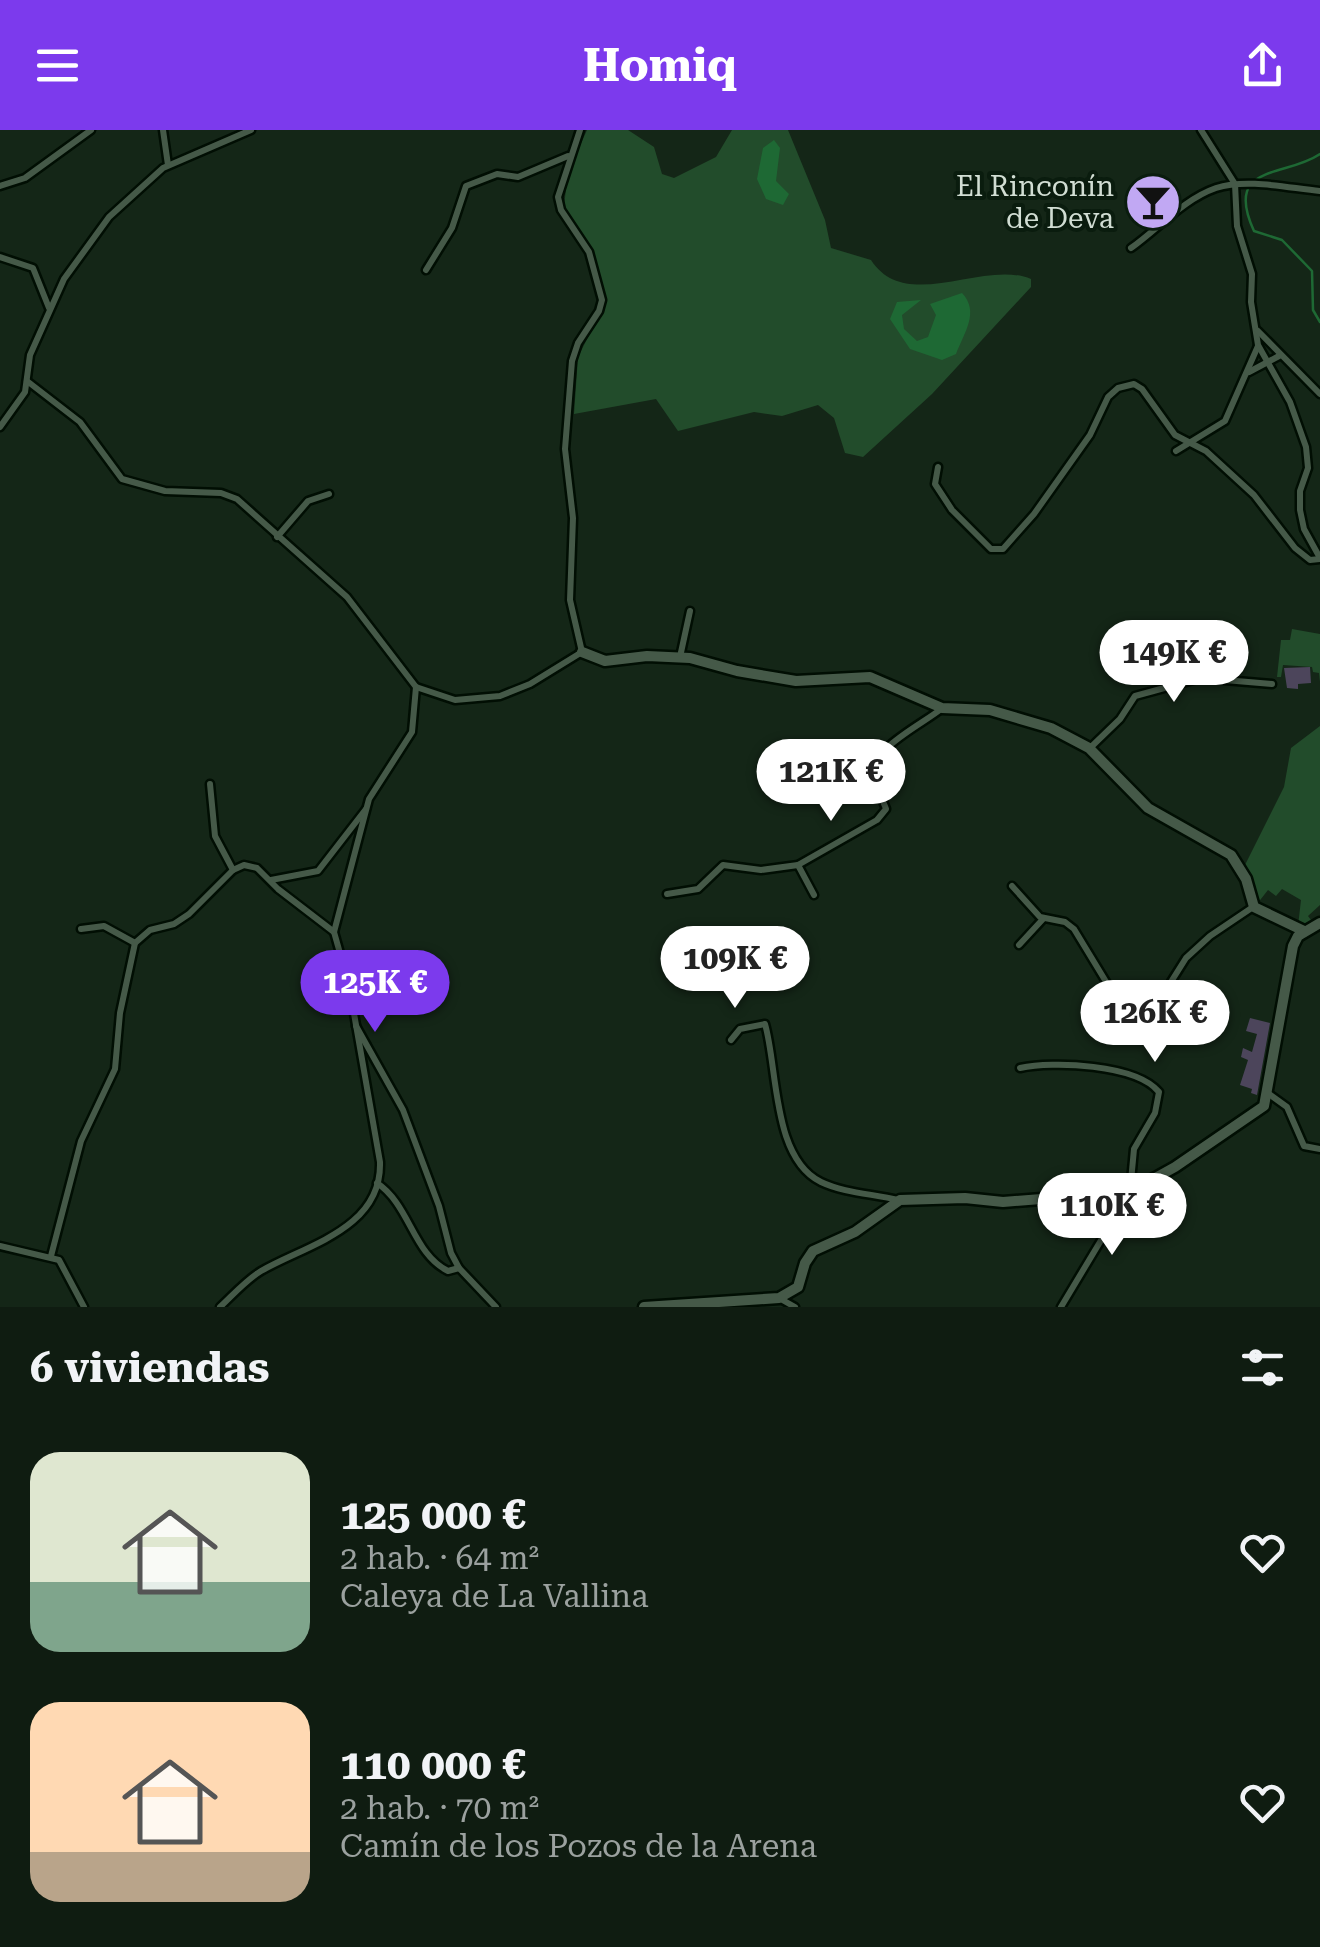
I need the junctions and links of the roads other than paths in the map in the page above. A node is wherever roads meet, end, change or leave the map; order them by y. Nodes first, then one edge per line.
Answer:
1 (91, 130) edge
2 (251, 130) edge
3 (580, 130) edge
4 (1202, 130) edge
5 (165, 133) edge
6 (569, 156) junction
7 (168, 165) junction
8 (1240, 184) junction
9 (0, 186) edge
10 (1320, 191) edge
11 (1131, 248) dead end
12 (0, 257) edge
13 (426, 270) dead end
14 (50, 310) junction
15 (1258, 331) junction
16 (1258, 345) junction
17 (1280, 356) junction
18 (1265, 362) junction
19 (1248, 373) junction
20 (26, 381) junction
21 (1320, 394) edge
22 (0, 426) edge
23 (1192, 442) junction
24 (1176, 451) dead end
25 (938, 467) dead end
26 (330, 494) dead end
27 (278, 537) junction
28 (1320, 559) edge
29 (690, 610) dead end
30 (582, 652) junction
31 (680, 657) junction
32 (1272, 684) dead end
33 (416, 688) junction
34 (942, 708) junction
35 (1089, 748) junction
36 (210, 784) dead end
37 (367, 808) junction
38 (798, 865) junction
39 (233, 870) junction
40 (269, 880) junction
41 (1012, 886) dead end
42 (667, 894) dead end
43 (814, 894) dead end
44 (1254, 906) junction
45 (1044, 918) junction
46 (1315, 928) edge
47 (81, 929) dead end
48 (334, 932) junction
49 (135, 943) junction
50 (1019, 945) dead end
51 (354, 1023) junction
52 (731, 1040) dead end
53 (1020, 1068) dead end
54 (1269, 1094) junction
55 (1320, 1149) edge
56 (377, 1183) junction
57 (1130, 1192) junction
58 (900, 1200) junction
59 (0, 1246) edge
60 (51, 1256) junction
61 (459, 1268) junction
62 (779, 1298) junction
63 (84, 1307) edge
64 (220, 1307) edge
65 (496, 1307) edge
66 (644, 1307) edge
67 (795, 1307) edge
68 (1061, 1307) edge

1 - 9 street
2 - 7 street
3 - 6 street
4 - 8 street
5 - 7 street
6 - 13 street
6 - 30 street
7 - 14 street
8 - 10 street
8 - 11 street
8 - 15 street
12 - 14 street
14 - 20 street
15 - 16 street
15 - 17 street
16 - 18 street
16 - 19 street
17 - 18 street
17 - 21 street
18 - 19 street
18 - 28 street
19 - 23 street
20 - 22 street
20 - 27 street
23 - 24 street
23 - 25 street
23 - 28 street
26 - 27 street
27 - 33 street
29 - 31 street
30 - 31 street
30 - 33 street
31 - 34 street
32 - 35 street
33 - 37 street
34 - 35 street
34 - 38 street
35 - 44 street
36 - 39 street
37 - 40 street
37 - 48 street
38 - 42 street
38 - 43 street
39 - 40 street
39 - 49 street
40 - 48 street
41 - 45 street
44 - 45 street
44 - 46 street
45 - 50 street
46 - 54 street
47 - 49 street
48 - 51 street
49 - 60 street
51 - 56 street
51 - 61 street
52 - 58 street
53 - 57 street
54 - 55 street
54 - 57 street
56 - 61 street
56 - 64 street
57 - 58 street
57 - 68 street
58 - 62 street
59 - 60 street
60 - 63 street
61 - 65 street
62 - 66 street
62 - 67 street

